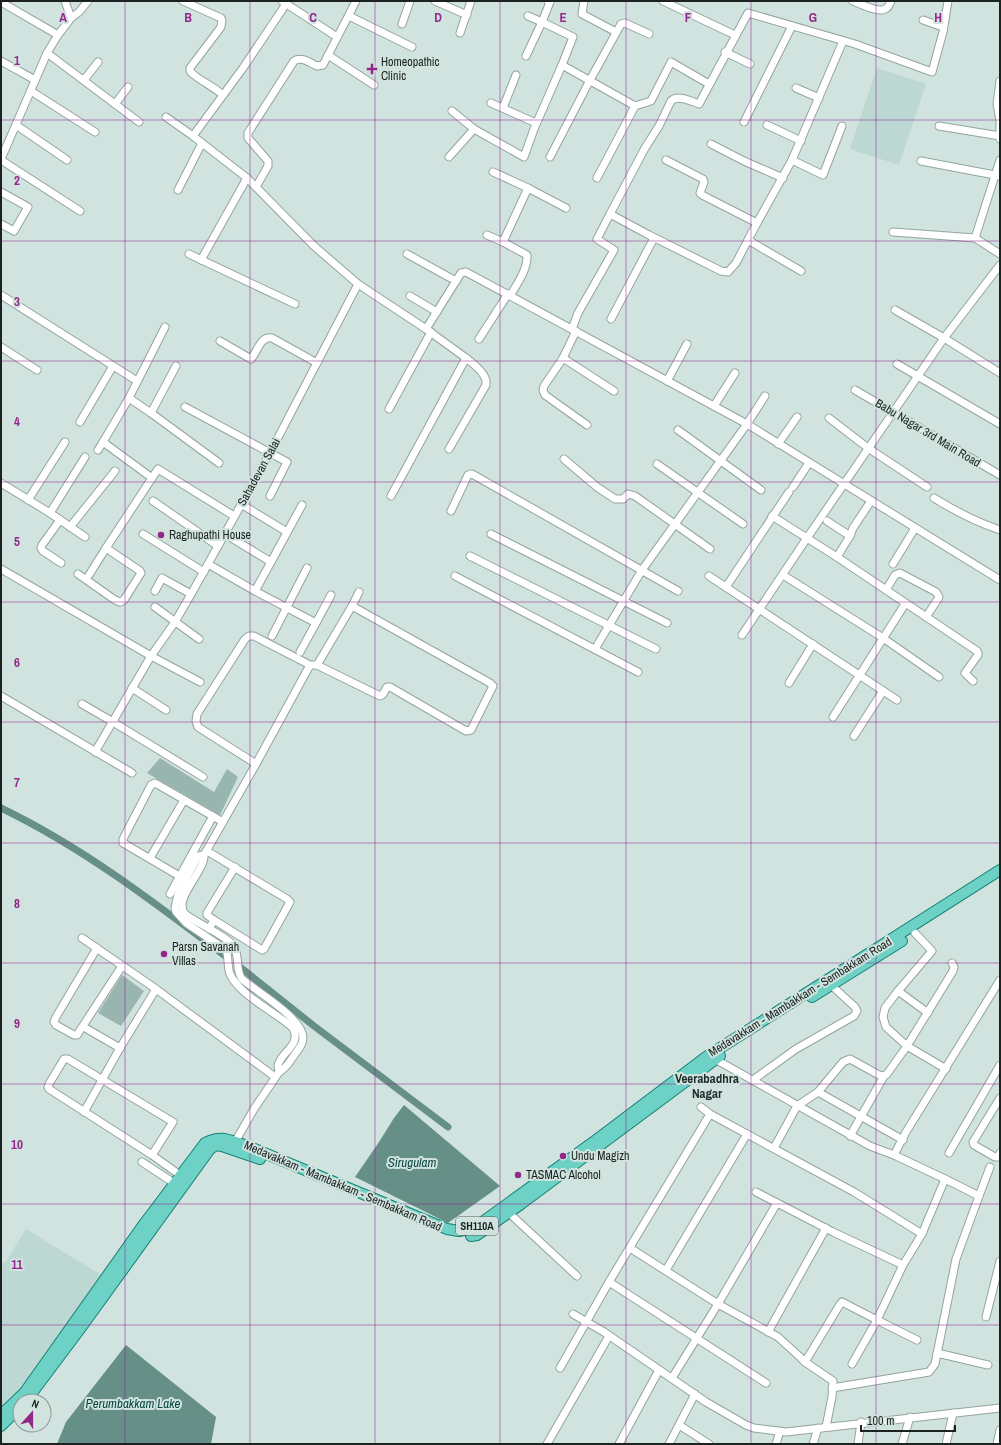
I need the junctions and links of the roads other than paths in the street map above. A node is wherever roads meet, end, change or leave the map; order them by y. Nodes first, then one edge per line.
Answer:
1 (65, 1) edge
2 (88, 1) edge
3 (183, 1) edge
4 (356, 1) edge
5 (410, 1) edge
6 (434, 1) edge
7 (471, 1) edge
8 (548, 1) edge
9 (584, 1) edge
10 (663, 1) edge
11 (853, 1) edge
12 (890, 1) edge
13 (948, 1) edge
14 (1, 2) edge
15 (284, 2) edge
16 (466, 15) junction
17 (349, 16) junction
18 (528, 16) dead end
19 (71, 18) junction
20 (923, 20) dead end
21 (542, 22) junction
22 (402, 24) dead end
23 (792, 26) junction
24 (943, 27) junction
25 (616, 32) junction
26 (460, 33) dead end
27 (649, 34) dead end
28 (735, 34) junction
29 (58, 35) junction
30 (337, 37) junction
31 (843, 40) junction
32 (412, 47) dead end
33 (47, 52) junction
34 (726, 52) junction
35 (328, 55) junction
36 (526, 56) dead end
37 (1, 61) edge
38 (98, 62) dead end
39 (750, 64) dead end
40 (562, 65) junction
41 (516, 75) dead end
42 (35, 80) junction
43 (84, 80) junction
44 (590, 80) junction
45 (1000, 81) edge
46 (709, 84) junction
47 (374, 85) dead end
48 (128, 87) dead end
49 (796, 88) dead end
50 (30, 91) junction
51 (223, 95) junction
52 (819, 98) junction
53 (491, 103) dead end
54 (115, 104) junction
55 (634, 106) junction
56 (503, 108) junction
57 (452, 111) dead end
58 (166, 117) dead end
59 (1000, 121) edge
60 (139, 122) dead end
61 (744, 122) dead end
62 (536, 123) junction
63 (16, 125) junction
64 (767, 125) dead end
65 (842, 126) dead end
66 (939, 126) dead end
67 (474, 129) junction
68 (95, 132) dead end
69 (193, 136) junction
70 (1000, 137) edge
71 (800, 141) junction
72 (202, 143) junction
73 (711, 144) dead end
74 (449, 157) dead end
75 (550, 157) dead end
76 (1, 159) edge
77 (67, 160) dead end
78 (666, 160) dead end
79 (792, 160) junction
80 (1000, 160) edge
81 (921, 161) dead end
82 (493, 172) dead end
83 (998, 175) edge
84 (247, 178) junction
85 (597, 178) dead end
86 (783, 178) junction
87 (256, 187) junction
88 (528, 188) junction
89 (178, 190) dead end
90 (1, 192) edge
91 (566, 208) dead end
92 (80, 211) dead end
93 (610, 214) junction
94 (757, 223) junction
95 (1, 224) edge
96 (893, 232) dead end
97 (487, 235) dead end
98 (654, 238) junction
99 (975, 238) junction
100 (748, 240) junction
101 (503, 242) junction
102 (188, 254) dead end
103 (407, 254) dead end
104 (1000, 254) edge
105 (201, 260) junction
106 (1000, 265) edge
107 (802, 271) dead end
108 (456, 281) junction
109 (358, 284) junction
110 (1, 295) edge
111 (509, 295) junction
112 (410, 296) dead end
113 (295, 304) dead end
114 (895, 310) dead end
115 (437, 312) junction
116 (611, 319) dead end
117 (165, 327) dead end
118 (574, 330) junction
119 (428, 331) junction
120 (944, 338) junction
121 (479, 339) dead end
122 (220, 341) dead end
123 (687, 344) dead end
124 (1, 347) edge
125 (466, 358) junction
126 (563, 358) junction
127 (317, 363) junction
128 (897, 364) dead end
129 (113, 366) junction
130 (176, 366) dead end
131 (37, 370) dead end
132 (735, 373) dead end
133 (1000, 373) edge
134 (918, 376) junction
135 (137, 381) junction
136 (666, 381) junction
137 (855, 390) dead end
138 (614, 391) dead end
139 (765, 396) dead end
140 (129, 398) junction
141 (714, 406) junction
142 (185, 407) dead end
143 (389, 409) dead end
144 (893, 412) junction
145 (151, 413) junction
146 (797, 417) dead end
147 (829, 418) dead end
148 (80, 422) dead end
149 (747, 424) junction
150 (1000, 424) edge
151 (587, 425) dead end
152 (678, 430) dead end
153 (65, 442) dead end
154 (103, 442) junction
155 (778, 444) junction
156 (868, 448) junction
157 (449, 449) dead end
158 (98, 450) dead end
159 (270, 454) junction
160 (85, 457) dead end
161 (564, 459) dead end
162 (721, 461) junction
163 (219, 463) dead end
164 (809, 463) junction
165 (657, 464) dead end
166 (114, 471) dead end
167 (1000, 475) edge
168 (152, 478) junction
169 (1, 483) edge
170 (844, 484) junction
171 (927, 487) dead end
172 (761, 490) dead end
173 (698, 493) junction
174 (270, 496) dead end
175 (391, 496) dead end
176 (934, 498) dead end
177 (28, 500) junction
178 (153, 501) dead end
179 (871, 501) junction
180 (241, 504) junction
181 (302, 505) dead end
182 (450, 511) dead end
183 (50, 513) junction
184 (234, 516) junction
185 (772, 516) junction
186 (60, 520) junction
187 (828, 521) dead end
188 (743, 524) dead end
189 (675, 525) junction
190 (70, 527) junction
191 (915, 528) junction
192 (1000, 530) edge
193 (287, 532) junction
194 (143, 534) dead end
195 (225, 534) junction
196 (491, 534) dead end
197 (850, 536) junction
198 (85, 537) dead end
199 (807, 538) junction
200 (218, 546) junction
201 (106, 548) junction
202 (710, 550) dead end
203 (470, 556) dead end
204 (837, 557) junction
205 (271, 562) junction
206 (61, 563) dead end
207 (208, 564) junction
208 (894, 564) dead end
209 (307, 568) dead end
210 (1, 569) edge
211 (642, 570) junction
212 (204, 572) junction
213 (78, 574) dead end
214 (89, 575) dead end
215 (782, 575) junction
216 (455, 576) dead end
217 (709, 576) dead end
218 (1000, 580) edge
219 (726, 587) junction
220 (886, 590) junction
221 (154, 591) dead end
222 (255, 591) junction
223 (678, 591) dead end
224 (359, 592) dead end
225 (191, 594) junction
226 (331, 595) dead end
227 (623, 601) junction
228 (905, 604) junction
229 (352, 606) junction
230 (155, 607) dead end
231 (287, 608) junction
232 (760, 609) junction
233 (926, 617) junction
234 (174, 622) junction
235 (316, 623) junction
236 (667, 623) dead end
237 (609, 626) junction
238 (272, 636) dead end
239 (742, 636) dead end
240 (883, 638) junction
241 (199, 639) dead end
242 (813, 644) junction
243 (595, 649) junction
244 (656, 649) dead end
245 (300, 652) dead end
246 (151, 656) junction
247 (313, 665) junction
248 (638, 672) dead end
249 (860, 675) junction
250 (939, 677) dead end
251 (973, 680) dead end
252 (200, 682) dead end
253 (789, 683) dead end
254 (132, 688) junction
255 (883, 691) junction
256 (1, 696) edge
257 (897, 700) dead end
258 (82, 704) dead end
259 (166, 710) dead end
260 (833, 717) dead end
261 (113, 722) junction
262 (854, 736) dead end
263 (95, 752) junction
264 (256, 764) junction
265 (132, 773) dead end
266 (203, 778) dead end
267 (184, 800) junction
268 (213, 816) junction
269 (223, 822) junction
270 (206, 853) junction
271 (150, 858) junction
272 (235, 868) junction
273 (1000, 870) edge
274 (188, 872) junction
275 (196, 876) junction
276 (181, 877) junction
277 (1000, 878) edge
278 (170, 894) dead end
279 (178, 904) junction
280 (186, 918) junction
281 (214, 920) junction
282 (209, 929) junction
283 (915, 933) junction
284 (82, 938) dead end
285 (232, 944) junction
286 (97, 948) junction
287 (226, 950) junction
288 (952, 964) dead end
289 (122, 966) junction
290 (1000, 980) edge
291 (240, 982) junction
292 (831, 985) junction
293 (156, 989) junction
294 (898, 991) junction
295 (813, 992) junction
296 (928, 1013) junction
297 (291, 1017) junction
298 (286, 1023) junction
299 (87, 1029) dead end
300 (294, 1040) junction
301 (302, 1043) junction
302 (907, 1046) junction
303 (120, 1048) junction
304 (712, 1057) junction
305 (1000, 1065) edge
306 (946, 1069) junction
307 (277, 1074) junction
308 (884, 1076) junction
309 (102, 1080) junction
310 (753, 1080) junction
311 (818, 1092) junction
312 (1000, 1098) edge
313 (797, 1106) junction
314 (701, 1107) dead end
315 (84, 1112) junction
316 (710, 1114) junction
317 (861, 1116) junction
318 (747, 1134) junction
319 (850, 1136) junction
320 (903, 1140) junction
321 (235, 1142) junction
322 (774, 1148) junction
323 (949, 1153) dead end
324 (1000, 1153) edge
325 (152, 1155) junction
326 (894, 1155) junction
327 (142, 1162) dead end
328 (990, 1166) dead end
329 (177, 1179) junction
330 (945, 1179) junction
331 (756, 1192) dead end
332 (979, 1196) junction
333 (777, 1203) junction
334 (509, 1212) junction
335 (826, 1228) junction
336 (922, 1234) junction
337 (630, 1248) junction
338 (1000, 1261) edge
339 (903, 1264) junction
340 (666, 1270) junction
341 (577, 1276) dead end
342 (609, 1282) junction
343 (997, 1282) edge
344 (718, 1304) junction
345 (573, 1314) dead end
346 (986, 1317) dead end
347 (82, 1318) junction
348 (877, 1320) junction
349 (586, 1321) junction
350 (768, 1332) junction
351 (609, 1336) junction
352 (696, 1339) junction
353 (917, 1340) dead end
354 (937, 1353) junction
355 (805, 1362) junction
356 (852, 1364) dead end
357 (988, 1365) dead end
358 (560, 1368) dead end
359 (659, 1370) junction
360 (672, 1378) junction
361 (766, 1383) dead end
362 (832, 1388) junction
363 (31, 1393) edge
364 (695, 1394) junction
365 (1000, 1408) edge
366 (953, 1413) junction
367 (1, 1415) edge
368 (12, 1415) edge
369 (910, 1418) junction
370 (861, 1422) junction
371 (679, 1425) junction
372 (1, 1426) edge
373 (826, 1426) junction
374 (818, 1428) junction
375 (1000, 1430) edge
376 (780, 1431) junction
377 (547, 1444) edge
378 (619, 1444) edge
379 (669, 1444) edge
380 (709, 1444) edge
381 (776, 1444) edge
382 (813, 1444) edge
383 (858, 1444) edge
384 (902, 1444) edge
385 (946, 1444) edge
386 (997, 1444) edge

1 - 19 street
2 - 19 street
3 - 51 street
4 - 17 street
5 - 22 street
6 - 16 street
7 - 16 street
8 - 21 street
9 - 25 street
10 - 28 street
11 - 12 street
13 - 24 street
14 - 29 street
15 - 30 street
15 - 51 street
16 - 26 street
17 - 30 street
17 - 32 street
18 - 21 street
19 - 29 street
20 - 24 street
21 - 36 street
21 - 40 street
23 - 28 street
23 - 31 street
23 - 61 street
24 - 31 street
25 - 27 street
25 - 44 street
28 - 34 street
29 - 33 street
30 - 35 street
31 - 52 street
33 - 42 street
33 - 43 street
34 - 39 street
34 - 46 street
35 - 47 street
35 - 87 street
37 - 42 street
38 - 43 street
40 - 44 street
40 - 62 street
41 - 56 street
42 - 50 street
43 - 54 street
44 - 55 street
44 - 75 street
45 - 59 street
46 - 55 street
46 - 93 street
48 - 54 street
49 - 52 street
50 - 63 street
50 - 68 street
51 - 69 street
52 - 71 street
53 - 56 street
54 - 60 street
55 - 85 street
56 - 62 street
57 - 67 street
58 - 69 street
59 - 70 street
62 - 67 street
63 - 76 street
63 - 77 street
64 - 71 street
65 - 79 street
66 - 70 street
67 - 74 street
69 - 72 street
71 - 79 street
72 - 84 street
72 - 89 street
73 - 86 street
76 - 92 street
78 - 94 street
79 - 86 street
80 - 83 street
81 - 83 street
82 - 88 street
83 - 99 street
84 - 87 street
84 - 105 street
86 - 94 street
87 - 109 street
88 - 91 street
88 - 101 street
90 - 95 street
93 - 98 street
93 - 118 street
94 - 100 street
96 - 99 street
97 - 101 street
98 - 100 street
98 - 116 street
99 - 104 street
100 - 107 street
101 - 111 street
102 - 105 street
103 - 108 street
105 - 113 street
106 - 120 street
108 - 111 street
108 - 115 street
109 - 119 street
109 - 127 street, Sahadevan Salai
110 - 129 street
111 - 118 street
111 - 121 street
112 - 115 street
114 - 120 street
115 - 119 street
117 - 135 street
118 - 126 street
118 - 136 street
119 - 125 street
119 - 143 street
120 - 133 street
120 - 134 street
122 - 127 street
123 - 136 street
124 - 131 street
125 - 157 street
125 - 175 street
126 - 138 street
126 - 151 street
127 - 159 street, Sahadevan Salai
128 - 134 street
129 - 135 street
129 - 148 street
130 - 145 street
132 - 141 street
134 - 144 street
134 - 150 street
135 - 140 street
136 - 141 street
137 - 144 street, Babu Nagar 3rd Main Road
139 - 149 street
140 - 145 street
140 - 154 street
141 - 149 street
142 - 159 street
144 - 156 street
144 - 167 street, Babu Nagar 3rd Main Road
145 - 163 street
146 - 155 street
147 - 156 street
149 - 155 street
149 - 162 street
152 - 162 street
153 - 177 street
154 - 158 street
154 - 168 street
155 - 164 street
156 - 170 street
156 - 171 street
159 - 174 street
159 - 180 street, Sahadevan Salai
160 - 183 street
161 - 189 street
162 - 172 street
162 - 173 street
164 - 170 street
164 - 185 street
165 - 173 street
166 - 190 street
168 - 184 street
168 - 201 street
169 - 177 street
170 - 179 street
170 - 199 street
173 - 188 street
173 - 189 street
176 - 192 street
177 - 183 street
178 - 200 street
179 - 191 street
179 - 197 street
180 - 184 street, Sahadevan Salai
180 - 193 street
181 - 193 street
182 - 211 street
183 - 186 street
184 - 195 street, Sahadevan Salai
185 - 199 street
185 - 219 street
186 - 190 street
186 - 206 street
187 - 197 street
189 - 202 street
189 - 211 street
190 - 198 street
191 - 208 street
191 - 218 street
193 - 205 street
194 - 212 street
195 - 200 street, Sahadevan Salai
195 - 205 street
196 - 227 street
197 - 204 street
199 - 204 street
199 - 215 street
200 - 207 street, Sahadevan Salai
201 - 213 street
201 - 214 street
203 - 237 street
204 - 220 street
205 - 222 street
207 - 212 street, Sahadevan Salai
207 - 222 street
209 - 231 street
210 - 246 street
211 - 223 street
211 - 227 street
212 - 225 street, Sahadevan Salai
215 - 232 street
215 - 240 street
216 - 243 street
217 - 219 street
219 - 232 street
220 - 228 street
220 - 233 street
221 - 225 street
222 - 231 street
224 - 229 street
225 - 234 street, Sahadevan Salai
226 - 235 street
227 - 236 street
227 - 237 street
228 - 233 street
228 - 240 street
229 - 247 street
229 - 247 street
230 - 234 street
231 - 235 street
231 - 238 street
232 - 239 street
232 - 242 street
233 - 251 street
234 - 241 street
234 - 246 street, Sahadevan Salai
235 - 245 street
237 - 243 street
237 - 244 street
240 - 249 street
240 - 250 street
242 - 249 street
242 - 253 street
243 - 248 street
246 - 252 street
246 - 254 street, Sahadevan Salai
247 - 264 street
247 - 264 street
249 - 255 street
249 - 260 street
254 - 259 street
254 - 261 street, Sahadevan Salai
255 - 257 street
255 - 262 street
256 - 263 street
258 - 261 street
261 - 263 street, Sahadevan Salai
261 - 266 street
263 - 265 street
264 - 269 street
267 - 268 street
267 - 271 street
267 - 271 street
268 - 269 street
268 - 276 street
269 - 270 street
270 - 272 street
270 - 274 street
270 - 275 street
271 - 276 street
272 - 281 street
272 - 281 street
273 - 295 main road, Medavakkam - Mambakkam - Sembakkam Road / SH110A
274 - 275 street
274 - 279 street
275 - 279 street
276 - 278 street
277 - 283 main road, Medavakkam - Mambakkam - Sembakkam Road / SH110A
279 - 280 street
280 - 282 street
280 - 287 street
281 - 282 street
282 - 285 street
283 - 292 main road, Medavakkam - Mambakkam - Sembakkam Road / SH110A
283 - 294 street
284 - 286 street
285 - 287 street
285 - 291 street
286 - 289 street
286 - 289 street
287 - 291 street
288 - 296 street
289 - 293 street
290 - 306 street
291 - 297 street
291 - 298 street
292 - 295 main road, Medavakkam - Mambakkam - Sembakkam Road / SH110A
292 - 310 street
293 - 303 street
293 - 307 street
294 - 296 street
294 - 302 street
295 - 304 main road, Medavakkam - Mambakkam - Sembakkam Road / SH110A
296 - 302 street
297 - 298 street
297 - 301 street
298 - 300 street
299 - 303 street
300 - 301 street
300 - 307 street
301 - 307 street
302 - 306 street
302 - 308 street
303 - 309 street
304 - 310 street
304 - 321 main road, Medavakkam - Mambakkam - Sembakkam Road / SH110A
304 - 334 main road, Medavakkam - Mambakkam - Sembakkam Road / SH110A
305 - 323 street
306 - 320 street
307 - 321 street
308 - 311 street
308 - 317 street
309 - 315 street
309 - 315 street
309 - 325 street
310 - 313 street
311 - 313 street
311 - 317 street
312 - 324 street
313 - 319 street
313 - 322 street
314 - 316 street
315 - 325 street
316 - 318 street
316 - 337 street
317 - 319 street
317 - 320 street
318 - 322 street
318 - 340 street
319 - 326 street
320 - 326 street
321 - 329 main road, Medavakkam - Mambakkam - Sembakkam Road / SH110A
322 - 336 street
325 - 329 street
326 - 330 street
327 - 329 street
328 - 332 street
329 - 347 main road, Medavakkam - Mambakkam - Sembakkam Road / SH110A
330 - 332 street
330 - 336 street
331 - 333 street
332 - 354 street
333 - 335 street
333 - 344 street
334 - 341 street
334 - 347 main road, Medavakkam - Mambakkam - Sembakkam Road / SH110A
335 - 339 street
335 - 350 street
336 - 339 street
337 - 340 street
337 - 342 street
338 - 343 street
339 - 348 street
340 - 344 street
342 - 349 street
342 - 352 street
343 - 346 street
344 - 350 street
344 - 352 street
345 - 349 street
347 - 363 main road, Medavakkam - Mambakkam - Sembakkam Road / SH110A
347 - 367 main road, Medavakkam - Mambakkam - Sembakkam Road / SH110A
348 - 353 street
348 - 355 street
348 - 356 street
349 - 351 street
349 - 358 street
350 - 355 street
351 - 359 street
351 - 377 street
352 - 360 street
352 - 361 street
354 - 357 street
354 - 362 street
355 - 362 street
359 - 360 street
359 - 378 street
360 - 364 street
362 - 373 street
364 - 371 street
364 - 376 street
365 - 366 street
366 - 369 street
366 - 385 street
368 - 372 main road
369 - 370 street
369 - 384 street
370 - 373 street
370 - 383 street
371 - 379 street
371 - 380 street
373 - 374 street
374 - 376 street
374 - 382 street
375 - 386 street
376 - 381 street

